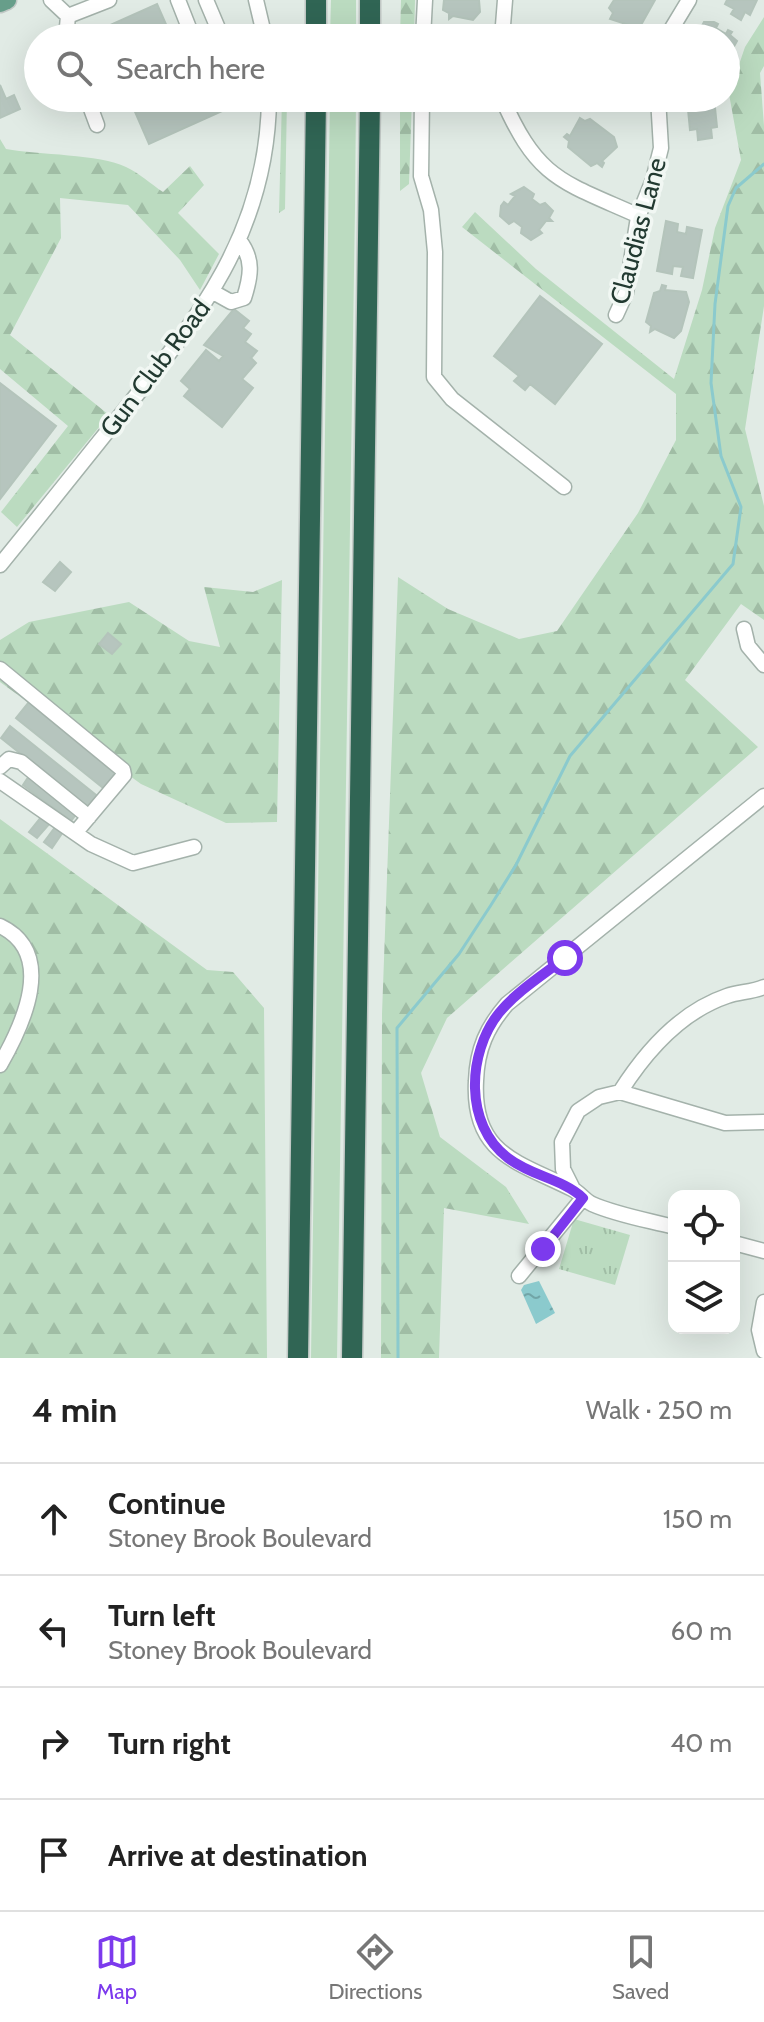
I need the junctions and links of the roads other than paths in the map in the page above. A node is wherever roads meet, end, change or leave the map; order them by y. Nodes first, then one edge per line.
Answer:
1 (7, 0) edge
2 (51, 0) edge
3 (109, 0) edge
4 (178, 0) edge
5 (206, 0) edge
6 (256, 0) edge
7 (316, 0) edge
8 (370, 0) edge
9 (425, 0) edge
10 (505, 0) edge
11 (689, 0) edge
12 (0, 3) edge
13 (68, 16) junction
14 (67, 24) edge
15 (187, 24) edge
16 (216, 24) edge
17 (262, 24) edge
18 (316, 24) edge
19 (370, 24) edge
20 (424, 24) edge
21 (503, 24) edge
22 (674, 24) edge
23 (92, 112) edge
24 (267, 112) edge
25 (316, 112) edge
26 (370, 112) edge
27 (422, 112) edge
28 (509, 112) edge
29 (659, 112) edge
30 (97, 125) dead end
31 (639, 216) junction
32 (239, 240) junction
33 (213, 292) junction
34 (616, 315) dead end
35 (564, 487) dead end
36 (0, 565) edge
37 (744, 629) dead end
38 (764, 665) edge
39 (0, 669) edge
40 (0, 767) edge
41 (0, 781) edge
42 (764, 796) edge
43 (89, 817) junction
44 (76, 832) junction
45 (194, 847) dead end
46 (0, 926) edge
47 (764, 987) edge
48 (0, 1065) edge
49 (620, 1092) junction
50 (764, 1122) edge
51 (578, 1194) junction
52 (668, 1225) edge
53 (740, 1245) edge
54 (764, 1251) edge
55 (519, 1276) dead end
56 (764, 1302) edge
57 (764, 1351) edge
58 (298, 1358) edge
59 (352, 1358) edge

1 - 12 main road
2 - 13 street
3 - 13 street
4 - 15 street
5 - 16 street
6 - 17 street
7 - 18 highway
8 - 19 highway
9 - 20 street
10 - 21 street
11 - 22 street
13 - 14 street
23 - 30 street
24 - 32 street, Gun Club Road
25 - 58 highway
26 - 59 highway
27 - 35 street
28 - 31 street
29 - 31 street, Claudias Lane
31 - 34 street, Claudias Lane
32 - 33 street, Gun Club Road
32 - 33 street
33 - 36 street, Gun Club Road
37 - 38 street
39 - 43 street
40 - 43 street
41 - 44 street
42 - 51 street
43 - 44 street
44 - 45 street
46 - 48 street
47 - 49 street
49 - 50 street
49 - 51 street
51 - 52 street
51 - 55 street
53 - 54 street
56 - 57 street

